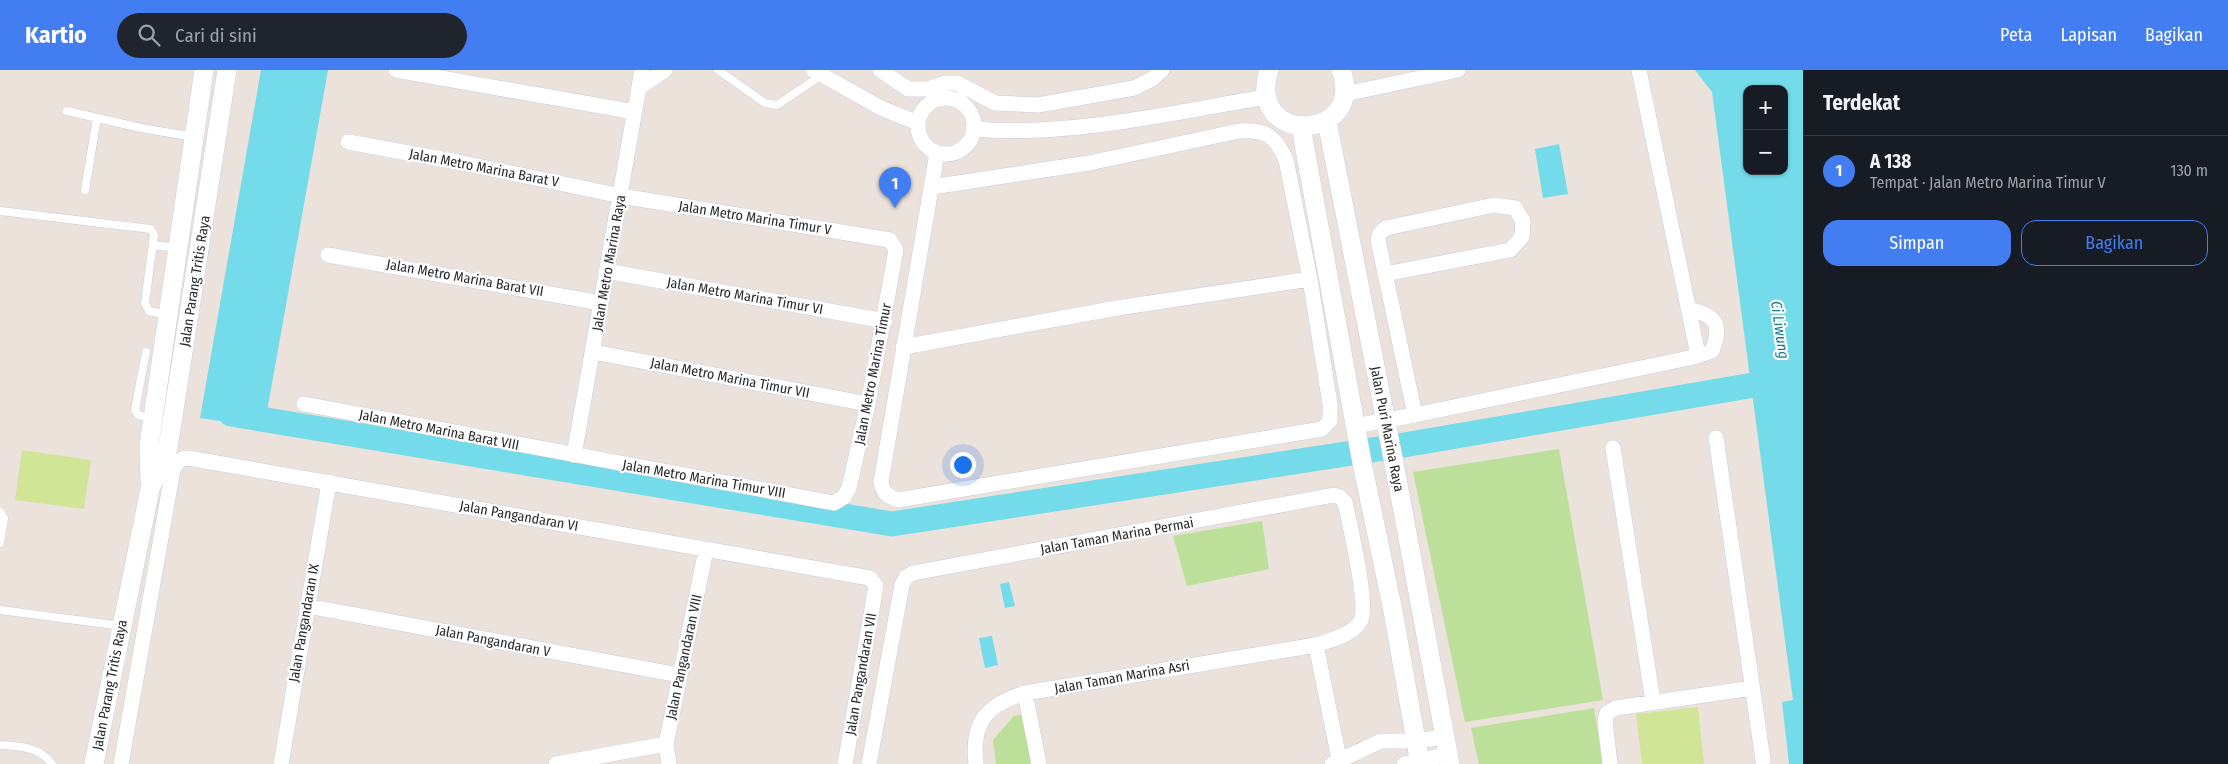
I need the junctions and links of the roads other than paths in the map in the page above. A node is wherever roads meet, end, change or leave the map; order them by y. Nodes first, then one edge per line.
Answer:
1 (204, 70) edge
2 (227, 70) edge
3 (396, 70) edge
4 (642, 70) edge
5 (665, 70) edge
6 (718, 70) edge
7 (880, 70) edge
8 (1162, 70) edge
9 (1269, 70) edge
10 (1342, 70) edge
11 (1458, 70) edge
12 (1639, 70) edge
13 (817, 73) edge
14 (640, 87) junction
15 (1345, 94) junction
16 (1266, 97) junction
17 (67, 111) dead end
18 (635, 112) junction
19 (97, 118) junction
20 (1327, 121) junction
21 (918, 123) junction
22 (1301, 128) junction
23 (974, 129) junction
24 (194, 137) junction
25 (348, 142) dead end
26 (937, 153) junction
27 (932, 187) junction
28 (85, 190) dead end
29 (621, 196) junction
30 (0, 210) edge
31 (890, 240) joint
32 (153, 245) junction
33 (178, 248) junction
34 (328, 255) dead end
35 (606, 271) junction
36 (1385, 274) junction
37 (1310, 279) junction
38 (601, 303) junction
39 (1688, 309) junction
40 (168, 315) junction
41 (884, 321) junction
42 (903, 347) junction
43 (146, 352) dead end
44 (593, 352) junction
45 (1694, 357) junction
46 (304, 404) dead end
47 (868, 404) junction
48 (1415, 415) junction
49 (153, 419) junction
50 (1355, 426) junction
51 (1387, 430) junction
52 (1716, 438) dead end
53 (1613, 448) dead end
54 (574, 455) junction
55 (329, 482) junction
56 (1398, 486) junction
57 (150, 489) junction
58 (1368, 493) junction
59 (834, 503) joint
60 (0, 512) edge
61 (0, 543) edge
62 (706, 550) junction
63 (875, 583) joint
64 (307, 606) junction
65 (0, 610) edge
66 (122, 626) junction
67 (1316, 644) junction
68 (679, 676) junction
69 (1752, 688) junction
70 (1025, 693) junction
71 (1653, 701) junction
72 (0, 744) edge
73 (666, 744) junction
74 (1448, 752) edge
75 (1415, 757) edge
76 (1763, 760) dead end
77 (1337, 762) edge
78 (52, 764) edge
79 (94, 764) edge
80 (121, 764) edge
81 (281, 764) edge
82 (556, 764) edge
83 (669, 764) edge
84 (845, 764) edge
85 (869, 764) edge
86 (976, 764) edge
87 (1039, 764) edge
88 (1610, 764) edge

1 - 24 street, Jalan Parang Tritis Raya
2 - 57 street, Jalan Parang Tritis Raya
3 - 18 street
4 - 14 street, Jalan Metro Marina Raya
5 - 14 street
6 - 13 lane
7 - 8 street
9 - 16 street
10 - 15 street
11 - 15 street
12 - 39 street
13 - 21 street
14 - 18 street, Jalan Metro Marina Raya
15 - 20 street
16 - 22 street
16 - 23 street
17 - 19 lane
18 - 29 street, Jalan Metro Marina Raya
19 - 24 lane
19 - 28 lane
20 - 22 street
20 - 51 street, Jalan Puri Marina Raya
21 - 23 street
21 - 26 street
22 - 50 street
23 - 26 street
24 - 33 street, Jalan Parang Tritis Raya
25 - 29 street, Jalan Metro Marina Barat V
26 - 27 street
27 - 37 street
27 - 42 street
29 - 31 street, Jalan Metro Marina Timur V
29 - 35 street, Jalan Metro Marina Raya
30 - 32 lane
31 - 41 street, Jalan Metro Marina Timur
32 - 33 lane
32 - 40 lane
33 - 40 street, Jalan Parang Tritis Raya
34 - 38 street, Jalan Metro Marina Barat VII
35 - 38 street, Jalan Metro Marina Raya
35 - 41 street, Jalan Metro Marina Timur VI
36 - 36 street
36 - 48 street
37 - 42 street
37 - 42 street
38 - 44 street, Jalan Metro Marina Raya
39 - 45 street
39 - 45 street
40 - 49 street, Jalan Parang Tritis Raya
41 - 47 street, Jalan Metro Marina Timur
43 - 49 lane
44 - 47 street, Jalan Metro Marina Timur VII
44 - 54 street, Jalan Metro Marina Raya
45 - 48 street
46 - 54 street, Jalan Metro Marina Barat VIII
47 - 59 street, Jalan Metro Marina Timur
48 - 51 street
49 - 57 street, Jalan Parang Tritis Raya
50 - 51 street
50 - 58 street
51 - 56 street, Jalan Puri Marina Raya
52 - 69 street
53 - 71 street
54 - 59 street, Jalan Metro Marina Timur VIII
55 - 62 street, Jalan Pangandaran VI
55 - 64 street, Jalan Pangandaran IX
55 - 80 street, Jalan Pangandaran VI
56 - 58 street
56 - 74 street, Jalan Puri Marina Raya
57 - 66 street, Jalan Parang Tritis Raya
58 - 75 street
60 - 61 lane
62 - 63 street, Jalan Pangandaran VI
62 - 68 street, Jalan Pangandaran VIII
63 - 84 street, Jalan Pangandaran VII
64 - 68 street, Jalan Pangandaran V
64 - 81 street, Jalan Pangandaran IX
65 - 66 lane
66 - 79 street, Jalan Parang Tritis Raya
67 - 70 street, Jalan Taman Marina Asri
67 - 77 street
67 - 85 street, Jalan Taman Marina Permai
68 - 73 street, Jalan Pangandaran VIII
69 - 71 street
69 - 76 street
70 - 86 street, Jalan Taman Marina Asri
70 - 87 street
71 - 88 street
72 - 78 lane
73 - 82 street
73 - 83 street, Jalan Pangandaran VIII
74 - 75 street, Jalan Puri Marina Raya
75 - 77 street, Jalan Puri Marina Raya

